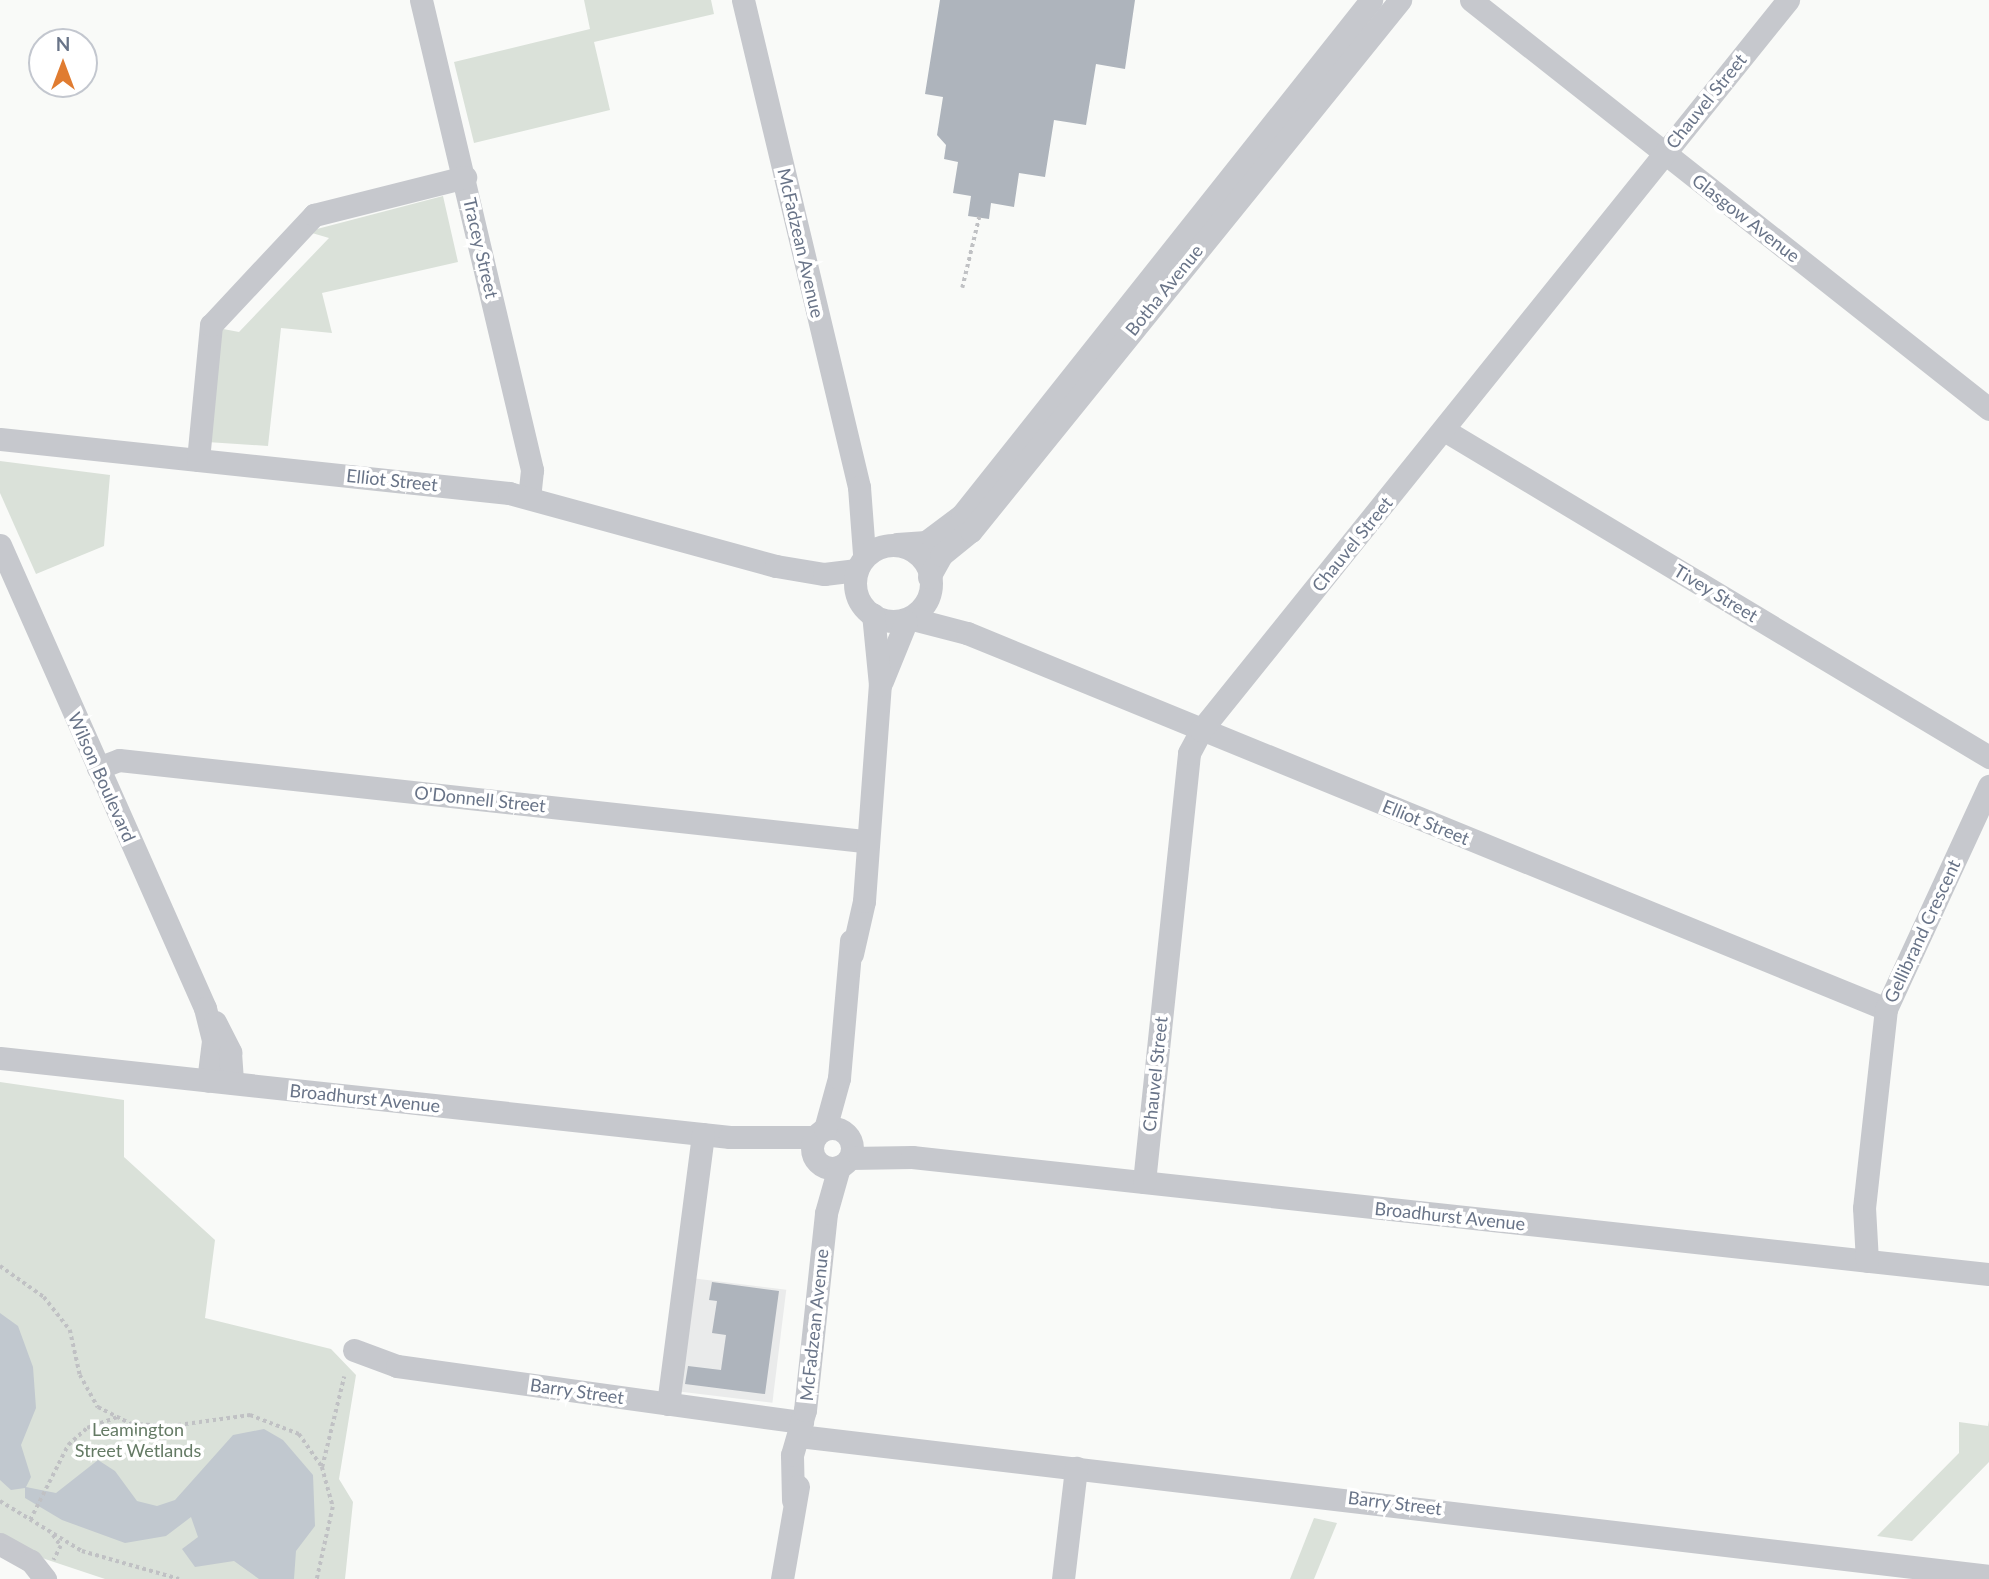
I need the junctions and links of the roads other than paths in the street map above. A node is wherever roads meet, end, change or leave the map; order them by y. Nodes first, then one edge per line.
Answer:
1 (421, 0) edge
2 (743, 0) edge
3 (1371, 0) edge
4 (1400, 0) edge
5 (1471, 0) edge
6 (1788, 0) edge
7 (1275, 138) junction
8 (1663, 153) junction
9 (465, 177) junction
10 (1989, 409) edge
11 (1044, 426) junction
12 (1444, 430) junction
13 (0, 439) edge
14 (198, 460) junction
15 (859, 487) junction
16 (529, 497) junction
17 (895, 543) junction
18 (0, 545) edge
19 (860, 562) junction
20 (776, 566) junction
21 (929, 588) junction
22 (867, 606) junction
23 (909, 621) junction
24 (967, 633) junction
25 (880, 685) junction
26 (1201, 730) junction
27 (1989, 757) edge
28 (98, 768) junction
29 (1989, 786) edge
30 (863, 846) junction
31 (205, 1008) junction
32 (1886, 1009) junction
33 (0, 1058) edge
34 (208, 1081) junction
35 (232, 1083) junction
36 (703, 1134) junction
37 (832, 1148) junction
38 (1144, 1182) junction
39 (1857, 1259) junction
40 (1989, 1274) edge
41 (354, 1350) dead end
42 (668, 1404) junction
43 (801, 1429) junction
44 (1076, 1468) junction
45 (0, 1545) edge
46 (1920, 1573) edge
47 (1989, 1576) edge
48 (45, 1577) edge
49 (782, 1579) edge
50 (1063, 1579) edge

1 - 9 street, Tracey Street
2 - 15 street, McFadzean Avenue
3 - 7 street, Botha Avenue
4 - 7 street, Botha Avenue
5 - 8 street, Glasgow Avenue
6 - 8 street, Chauvel Street
7 - 11 street, Botha Avenue
8 - 10 street, Glasgow Avenue
8 - 12 street, Chauvel Street
9 - 14 street
9 - 16 street, Tracey Street
11 - 17 street, Botha Avenue
11 - 21 street, Botha Avenue
12 - 26 street, Chauvel Street
12 - 27 street, Tivey Street
13 - 14 street, Elliot Street
14 - 16 street, Elliot Street
15 - 17 street, McFadzean Avenue
15 - 19 street, McFadzean Avenue
16 - 20 street, Elliot Street
17 - 19 street, Botha Avenue
17 - 21 street, McFadzean Avenue
18 - 28 street, Wilson Boulevard
19 - 20 street, Elliot Street
19 - 22 street, McFadzean Avenue
20 - 22 street, Elliot Street
21 - 23 street, Botha Avenue
21 - 24 street, Elliot Street
22 - 23 street, Elliot Street
22 - 25 street, McFadzean Avenue
23 - 24 street, Elliot Street
23 - 25 street, McFadzean Avenue
24 - 26 street, Elliot Street
25 - 30 street, McFadzean Avenue
26 - 32 street, Elliot Street
26 - 38 street, Chauvel Street
28 - 30 street, O'Donnell Street
28 - 31 street, Wilson Boulevard
29 - 32 street, Gellibrand Crescent
30 - 37 street, McFadzean Avenue
31 - 34 street, Wilson Boulevard
31 - 35 street, Wilson Boulevard
32 - 39 street, Gellibrand Crescent
33 - 34 street, Broadhurst Avenue
34 - 35 street, Broadhurst Avenue
35 - 36 street, Broadhurst Avenue
36 - 37 street, Broadhurst Avenue
36 - 42 street
37 - 38 street, Broadhurst Avenue
37 - 43 street, McFadzean Avenue
38 - 39 street, Broadhurst Avenue
39 - 40 street, Broadhurst Avenue
41 - 42 street, Barry Street
42 - 43 street, Barry Street
43 - 44 street, Barry Street
43 - 49 street, McFadzean Avenue
44 - 46 street, Barry Street
44 - 50 street
45 - 48 street
46 - 47 street, Barry Street

